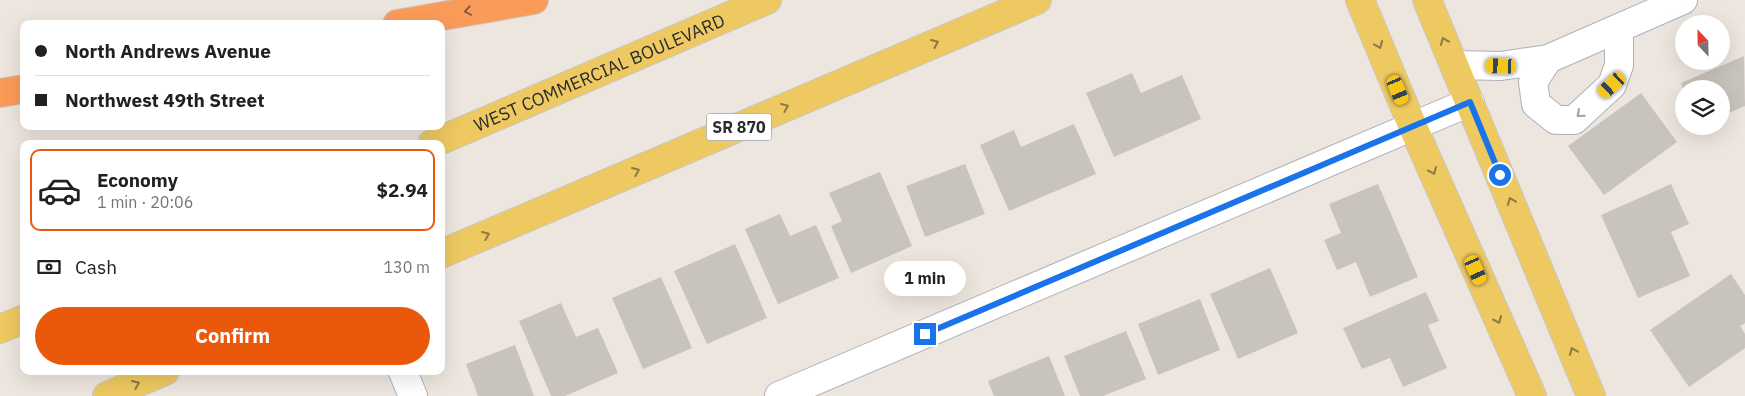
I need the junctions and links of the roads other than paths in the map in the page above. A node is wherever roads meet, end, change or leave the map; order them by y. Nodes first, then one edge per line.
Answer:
1 (534, 0) edge
2 (767, 0) edge
3 (1037, 0) edge
4 (1360, 0) edge
5 (1428, 0) edge
6 (1683, 0) edge
7 (420, 20) edge
8 (1619, 28) junction
9 (1548, 59) junction
10 (1455, 65) junction
11 (20, 90) edge
12 (0, 93) edge
13 (1470, 102) junction
14 (1413, 127) junction
15 (441, 140) edge
16 (445, 252) edge
17 (20, 321) edge
18 (0, 330) edge
19 (156, 375) edge
20 (107, 396) edge
21 (780, 396) edge
22 (1532, 396) edge
23 (1591, 396) edge

1 -> 7 highway
2 - 15 main road, WEST COMMERCIAL BOULEVARD
16 -> 3 main road, SR 870
4 -> 14 main road
10 -> 5 main road
6 - 8 street
8 - 9 street
8 -> 9 street
9 - 10 street
10 - 13 main road
11 - 12 highway
13 - 14 street
23 -> 13 main road
14 - 21 street
14 -> 22 main road
17 - 18 main road
20 -> 19 main road

